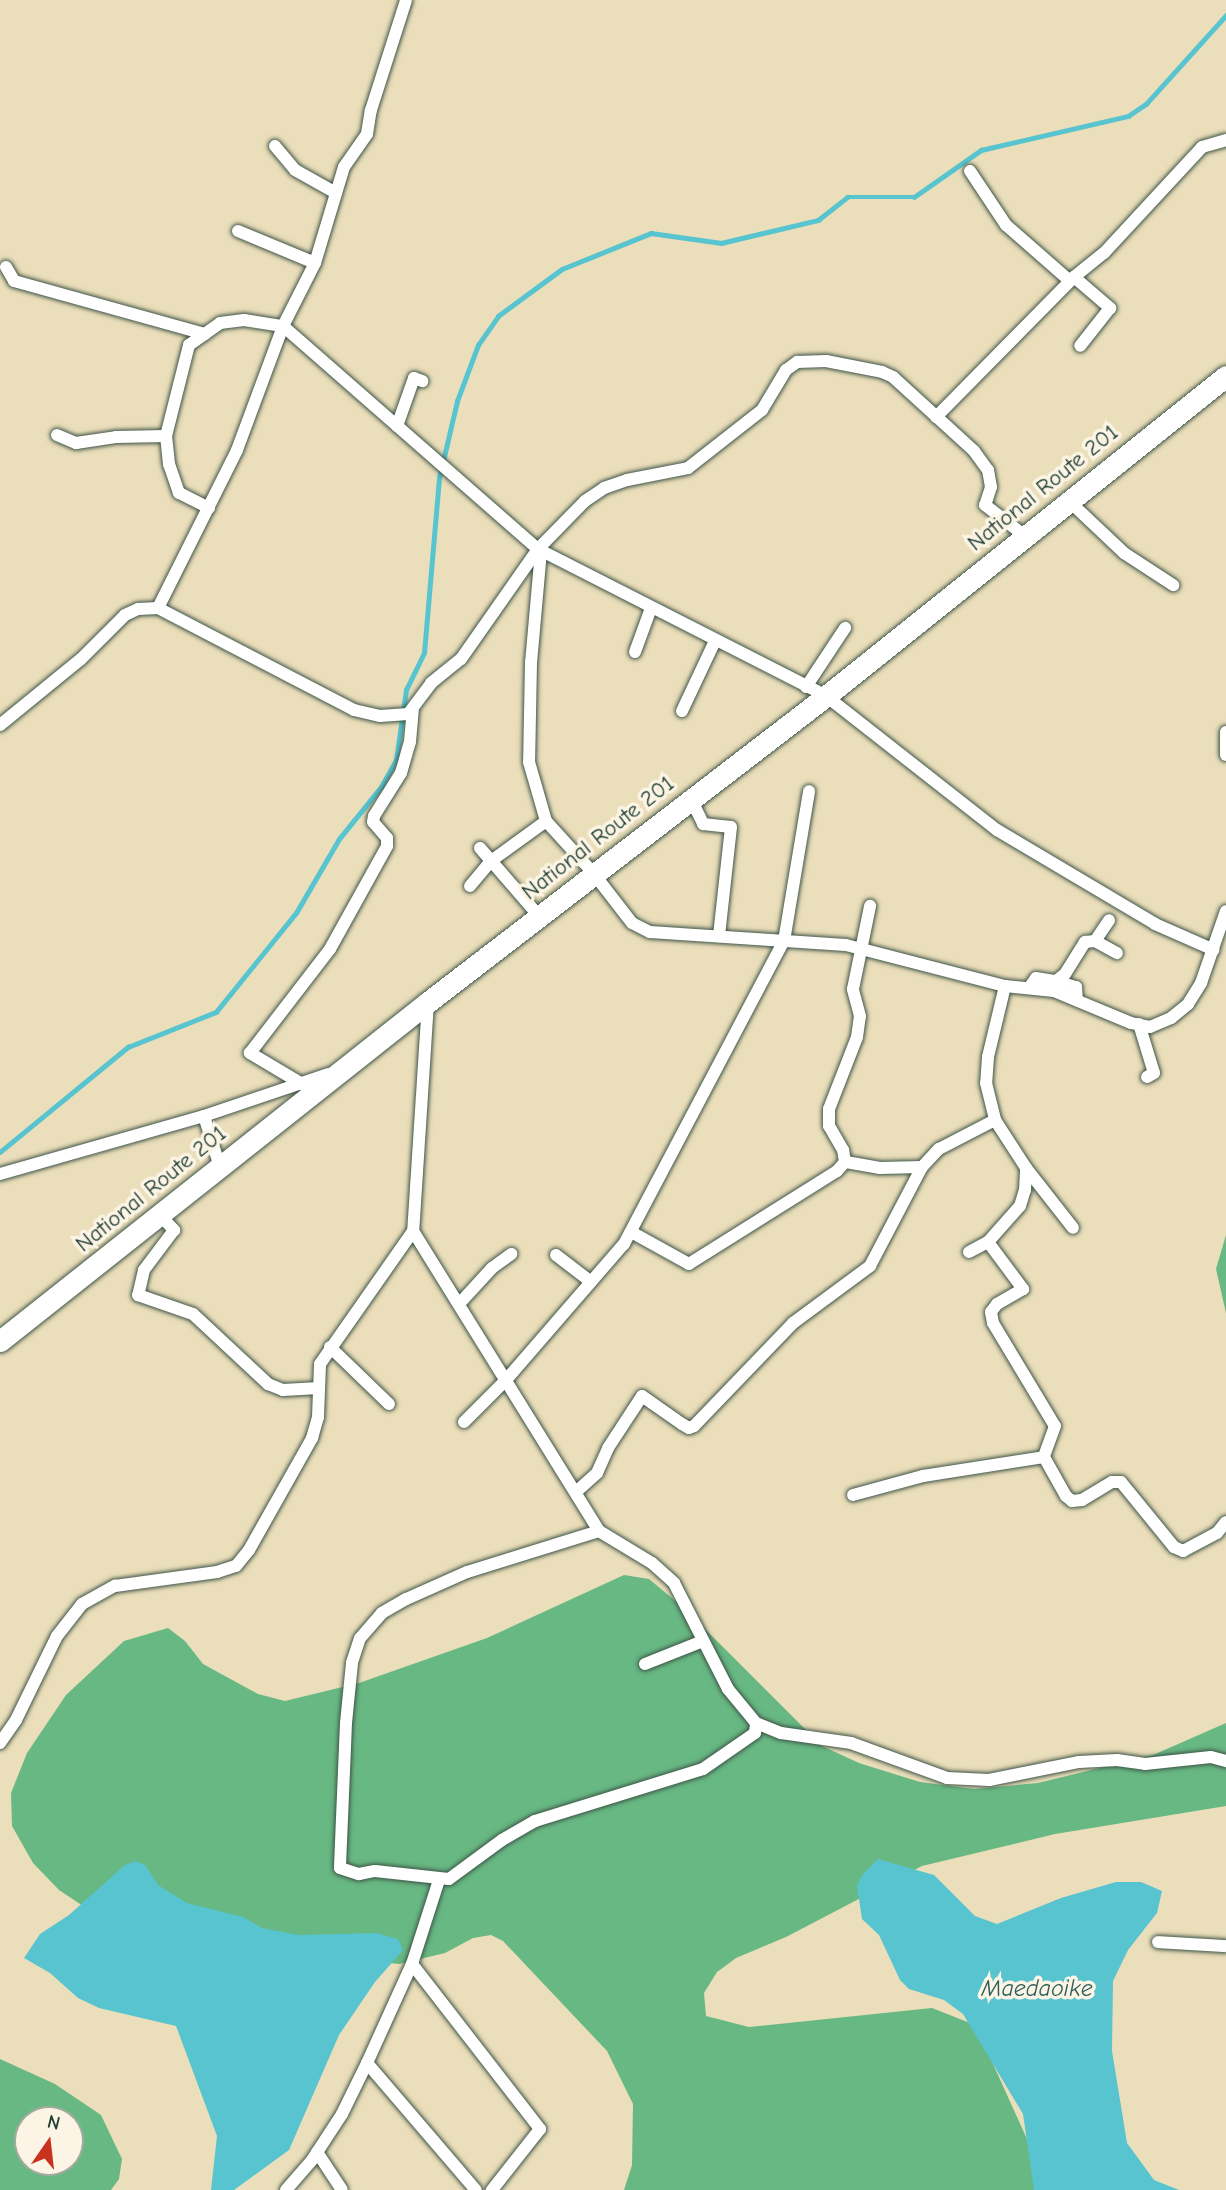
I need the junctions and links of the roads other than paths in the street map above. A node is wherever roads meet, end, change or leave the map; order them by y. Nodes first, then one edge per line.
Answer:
1 (406, 0) edge
2 (1226, 140) edge
3 (275, 146) dead end
4 (970, 171) dead end
5 (336, 193) junction
6 (238, 231) dead end
7 (314, 262) junction
8 (6, 267) dead end
9 (1072, 279) junction
10 (283, 326) junction
11 (205, 334) junction
12 (1080, 346) dead end
13 (1226, 376) edge
14 (422, 381) dead end
15 (936, 417) junction
16 (397, 426) junction
17 (57, 435) dead end
18 (166, 436) junction
19 (1069, 501) junction
20 (209, 508) junction
21 (1025, 536) junction
22 (539, 550) junction
23 (1173, 585) dead end
24 (158, 608) junction
25 (652, 608) junction
26 (845, 628) dead end
27 (715, 641) junction
28 (635, 652) dead end
29 (806, 687) junction
30 (826, 696) junction
31 (682, 711) dead end
32 (406, 713) junction
33 (0, 725) edge
34 (1226, 732) edge
35 (1226, 755) edge
36 (809, 791) dead end
37 (691, 799) junction
38 (546, 821) junction
39 (480, 848) dead end
40 (491, 861) junction
41 (594, 874) junction
42 (470, 886) dead end
43 (870, 906) dead end
44 (1226, 911) edge
45 (539, 916) junction
46 (1108, 920) dead end
47 (719, 936) junction
48 (784, 941) junction
49 (1095, 941) junction
50 (860, 949) junction
51 (1214, 950) junction
52 (1117, 953) dead end
53 (1056, 981) junction
54 (1005, 986) junction
55 (1029, 988) junction
56 (1077, 1000) junction
57 (428, 1002) junction
58 (1139, 1024) junction
59 (345, 1068) junction
60 (1147, 1077) dead end
61 (302, 1084) junction
62 (204, 1116) junction
63 (995, 1120) junction
64 (845, 1162) junction
65 (220, 1167) junction
66 (922, 1167) junction
67 (1026, 1168) junction
68 (0, 1174) edge
69 (160, 1215) junction
70 (1073, 1228) dead end
71 (413, 1231) junction
72 (631, 1232) junction
73 (988, 1242) junction
74 (969, 1252) dead end
75 (511, 1254) dead end
76 (556, 1255) dead end
77 (591, 1283) junction
78 (459, 1304) junction
79 (0, 1341) edge
80 (330, 1347) junction
81 (506, 1380) junction
82 (319, 1388) junction
83 (389, 1404) dead end
84 (464, 1422) dead end
85 (1044, 1457) junction
86 (577, 1492) junction
87 (853, 1495) dead end
88 (1226, 1522) edge
89 (600, 1531) junction
90 (703, 1641) junction
91 (645, 1664) dead end
92 (756, 1723) junction
93 (0, 1743) edge
94 (1226, 1761) edge
95 (439, 1880) junction
96 (1158, 1942) dead end
97 (1226, 1946) edge
98 (412, 1964) junction
99 (367, 2063) junction
100 (317, 2152) junction
101 (285, 2190) edge
102 (342, 2190) edge
103 (476, 2190) edge
104 (492, 2190) edge

1 - 5 street
2 - 9 street
3 - 5 street
4 - 9 street
5 - 7 street
6 - 7 street
7 - 10 street
8 - 11 street
9 - 12 street
9 - 15 street
10 - 11 street
10 - 16 street
10 - 20 street
11 - 18 street
13 - 19 highway, National Route 201
14 - 16 street
15 - 21 street
15 - 22 street
16 - 22 street
17 - 18 street
18 - 20 street
19 - 21 highway, National Route 201
19 - 23 street
20 - 24 street
21 - 30 highway, National Route 201
22 - 25 street
22 - 32 street
22 - 38 street
24 - 32 street
24 - 33 street
25 - 27 street
25 - 28 street
26 - 29 street
27 - 29 street
27 - 31 street
29 - 30 street
30 - 37 highway, National Route 201
30 - 51 street
32 - 61 street
34 - 35 street
36 - 48 street
37 - 41 highway, National Route 201
37 - 47 street
38 - 40 street
38 - 41 street
39 - 40 street
40 - 42 street
40 - 45 street
41 - 45 highway, National Route 201
41 - 47 street
43 - 50 street
44 - 51 street
45 - 57 highway, National Route 201
46 - 49 street
47 - 48 street
48 - 50 street
48 - 72 street
49 - 52 street
49 - 53 street
50 - 54 street
50 - 64 street
51 - 58 street
53 - 55 street
53 - 56 street
54 - 55 street
54 - 63 street
55 - 56 street
56 - 58 street
57 - 59 highway, National Route 201
57 - 71 street
58 - 60 street
59 - 61 street
59 - 65 highway, National Route 201
61 - 62 street
62 - 65 street
62 - 68 street
63 - 66 street
63 - 67 street
64 - 66 street
64 - 72 street
65 - 69 highway, National Route 201
66 - 86 street
67 - 70 street
67 - 73 street
69 - 79 highway, National Route 201
69 - 82 street
71 - 78 street
71 - 80 street
72 - 77 street
73 - 74 street
73 - 85 street
75 - 78 street
76 - 77 street
77 - 81 street
78 - 81 street
80 - 82 street
80 - 83 street
81 - 84 street
81 - 86 street
82 - 93 street
85 - 87 street
85 - 88 street
86 - 89 street
89 - 90 street
89 - 95 street
90 - 91 street
90 - 92 street
92 - 94 street
92 - 95 street
95 - 98 street
96 - 97 street
98 - 99 street
98 - 104 street
99 - 100 street
99 - 103 street
100 - 101 street
100 - 102 street

